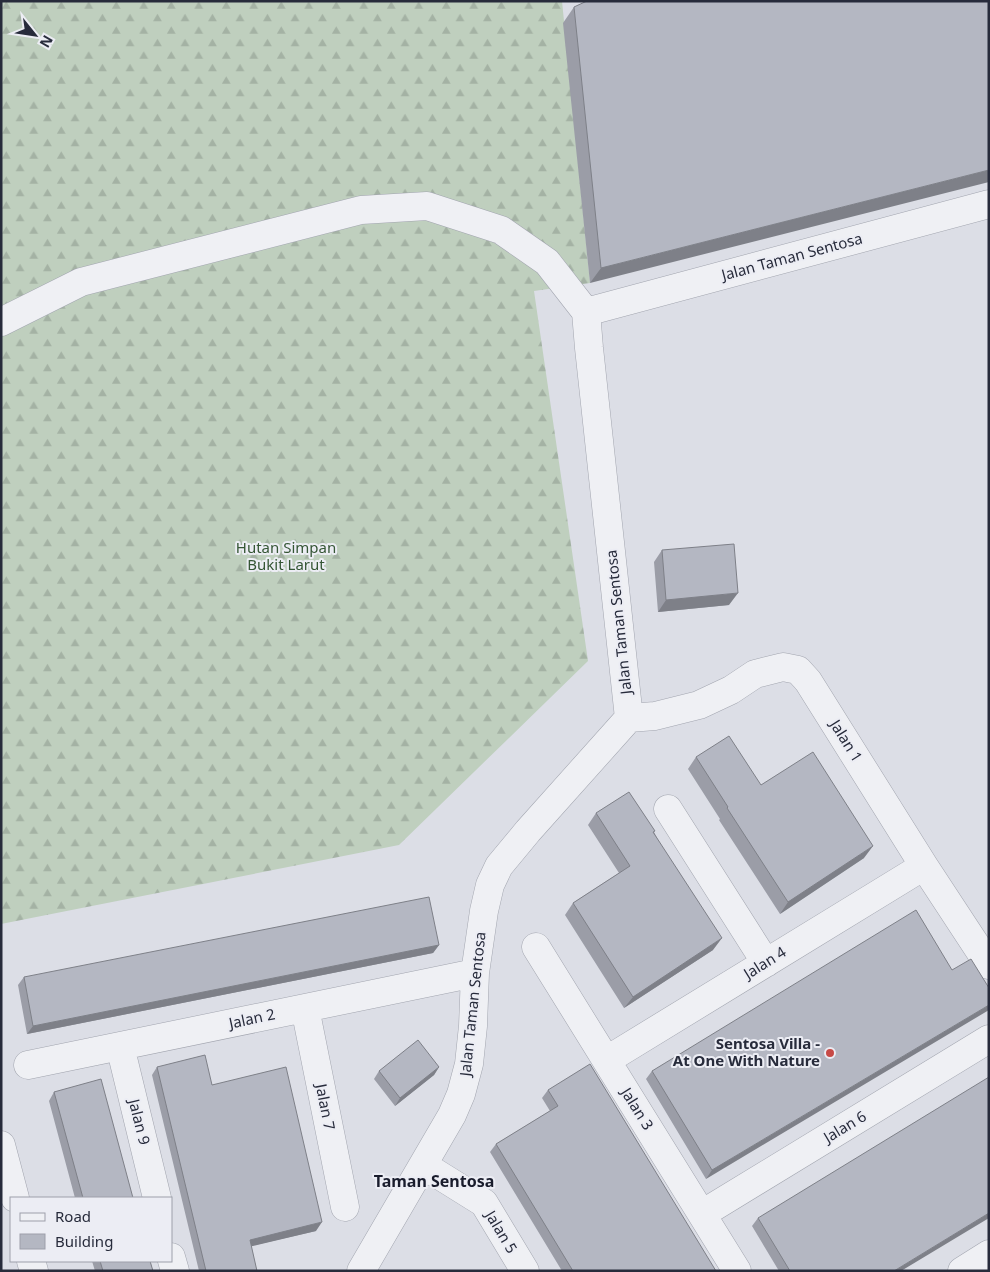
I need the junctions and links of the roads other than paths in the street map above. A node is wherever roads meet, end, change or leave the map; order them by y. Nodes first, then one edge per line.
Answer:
1 (989, 204) edge
2 (586, 312) junction
3 (1, 322) edge
4 (629, 718) junction
5 (668, 809) dead end
6 (924, 866) junction
7 (536, 947) dead end
8 (766, 963) junction
9 (989, 966) edge
10 (475, 973) junction
11 (305, 1008) junction
12 (989, 1039) edge
13 (120, 1046) junction
14 (607, 1060) junction
15 (28, 1065) dead end
16 (1, 1145) edge
17 (423, 1165) junction
18 (15, 1197) edge
19 (157, 1197) edge
20 (345, 1207) dead end
21 (702, 1214) junction
22 (989, 1254) edge
23 (361, 1271) edge
24 (525, 1271) edge
25 (737, 1271) edge
26 (962, 1271) edge

1 - 2 street, Jalan Taman Sentosa
2 - 3 street
2 - 4 street, Jalan Taman Sentosa
4 - 6 street, Jalan 1
4 - 10 street, Jalan Taman Sentosa
5 - 8 street
6 - 8 street, Jalan 4
6 - 9 street, Jalan 1
7 - 14 street, Jalan 3
8 - 14 street, Jalan 4
10 - 11 street, Jalan 2
10 - 17 street, Jalan Taman Sentosa
11 - 13 street, Jalan 2
11 - 20 street, Jalan 7
12 - 21 street, Jalan 6
13 - 15 street, Jalan 2
13 - 19 street, Jalan 9
14 - 21 street, Jalan 3
16 - 18 street
17 - 23 street, Jalan Taman Sentosa
17 - 24 street, Jalan 5
21 - 25 street, Jalan 3
22 - 26 street

